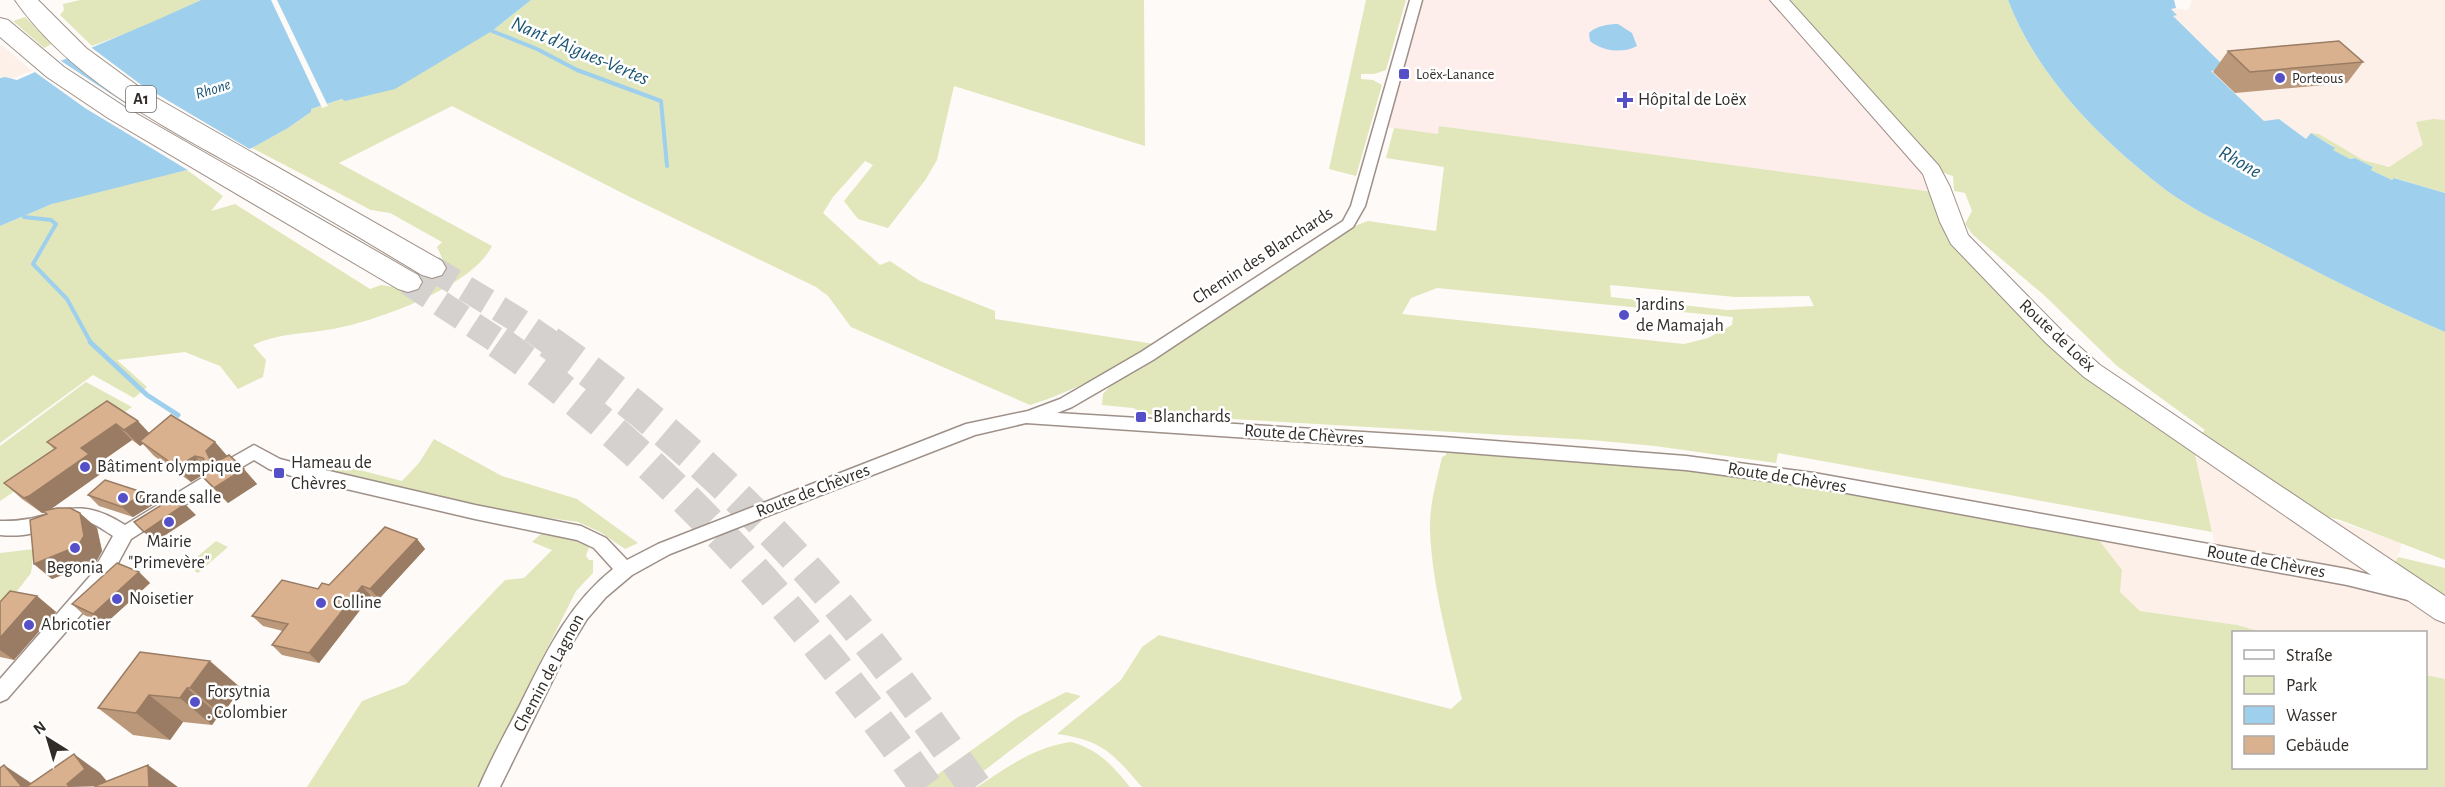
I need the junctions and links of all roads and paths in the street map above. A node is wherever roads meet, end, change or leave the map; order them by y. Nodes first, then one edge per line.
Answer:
1 (1416, 0) edge
2 (1779, 0) edge
3 (28, 2) edge
4 (0, 25) edge
5 (432, 268) tunnel mouth
6 (408, 282) tunnel mouth
7 (1097, 386) junction
8 (1026, 417) junction
9 (1105, 422) junction
10 (230, 466) edge
11 (210, 480) edge
12 (0, 528) edge
13 (125, 534) junction
14 (625, 570) junction
15 (2434, 604) edge
16 (0, 693) edge
17 (489, 787) edge

1 - 7 street, Chemin des Blanchards
2 - 15 street, Route de Loëx
3 - 5 highway, A1
4 - 6 highway, A1
7 - 8 street, Chemin des Blanchards
7 - 9 street
8 - 9 street, Route de Chèvres
8 - 14 street, Route de Chèvres
9 - 15 street, Route de Chèvres
10 - 14 street
11 - 13 street
12 - 13 street
13 - 16 street
14 - 17 street, Chemin de Lagnon

